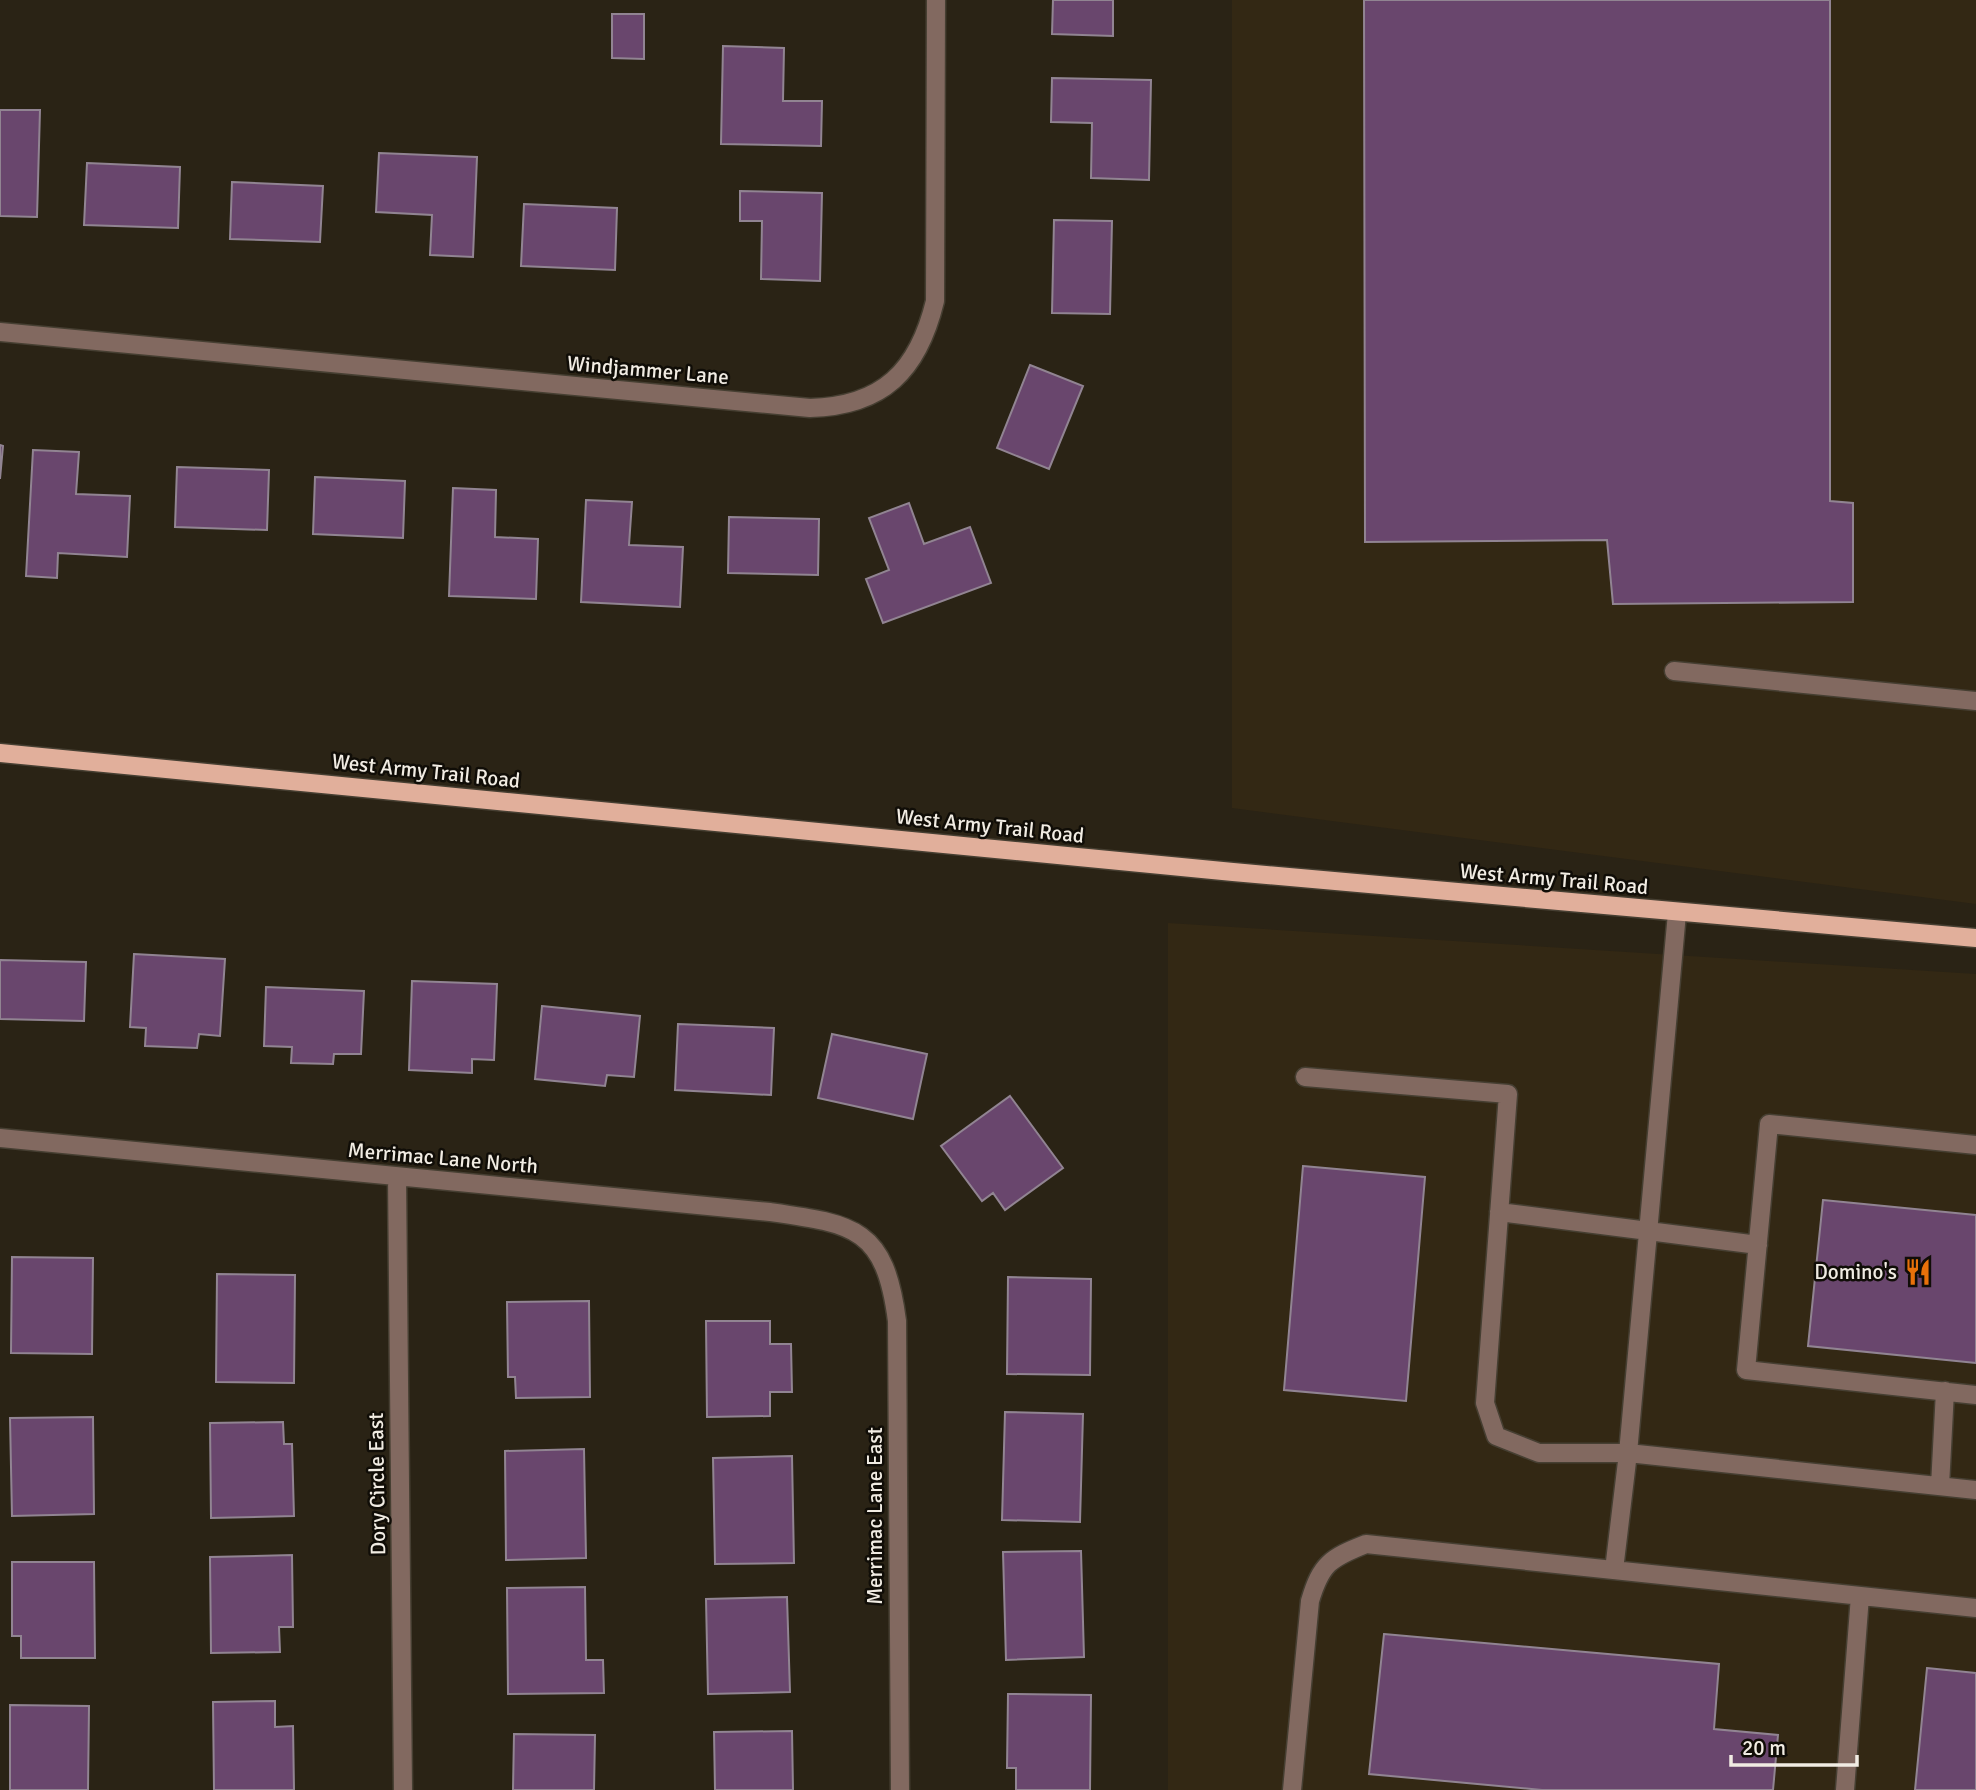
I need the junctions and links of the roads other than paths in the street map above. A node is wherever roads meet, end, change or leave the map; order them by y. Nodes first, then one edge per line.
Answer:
1 (936, 0) edge
2 (0, 332) edge
3 (1674, 671) dead end
4 (1976, 701) edge
5 (0, 753) edge
6 (1677, 913) junction
7 (1976, 938) edge
8 (1305, 1077) dead end
9 (0, 1138) edge
10 (1976, 1145) edge
11 (397, 1177) junction
12 (1499, 1212) junction
13 (1648, 1232) junction
14 (1758, 1245) junction
15 (874, 1247) joint
16 (1945, 1391) junction
17 (1976, 1395) edge
18 (1628, 1453) junction
19 (1940, 1486) junction
20 (1976, 1490) edge
21 (1614, 1570) junction
22 (1860, 1596) junction
23 (1976, 1608) edge
24 (402, 1790) edge
25 (900, 1790) edge
26 (1292, 1790) edge
27 (1844, 1790) edge

1 - 2 street, Windjammer Lane
3 - 4 street
5 - 6 main road, West Army Trail Road
6 - 7 main road, West Army Trail Road
6 - 13 street
8 - 12 street
9 - 11 street, Merrimac Lane North
10 - 14 street
11 - 15 street, Merrimac Lane North
11 - 24 street, Dory Circle East
12 - 13 street
12 - 18 street
13 - 14 street
13 - 18 street
14 - 16 street
15 - 25 street, Merrimac Lane East
16 - 17 street
16 - 19 street
18 - 19 street
18 - 21 street
19 - 20 street
21 - 22 street
21 - 26 street
22 - 23 street
22 - 27 street

